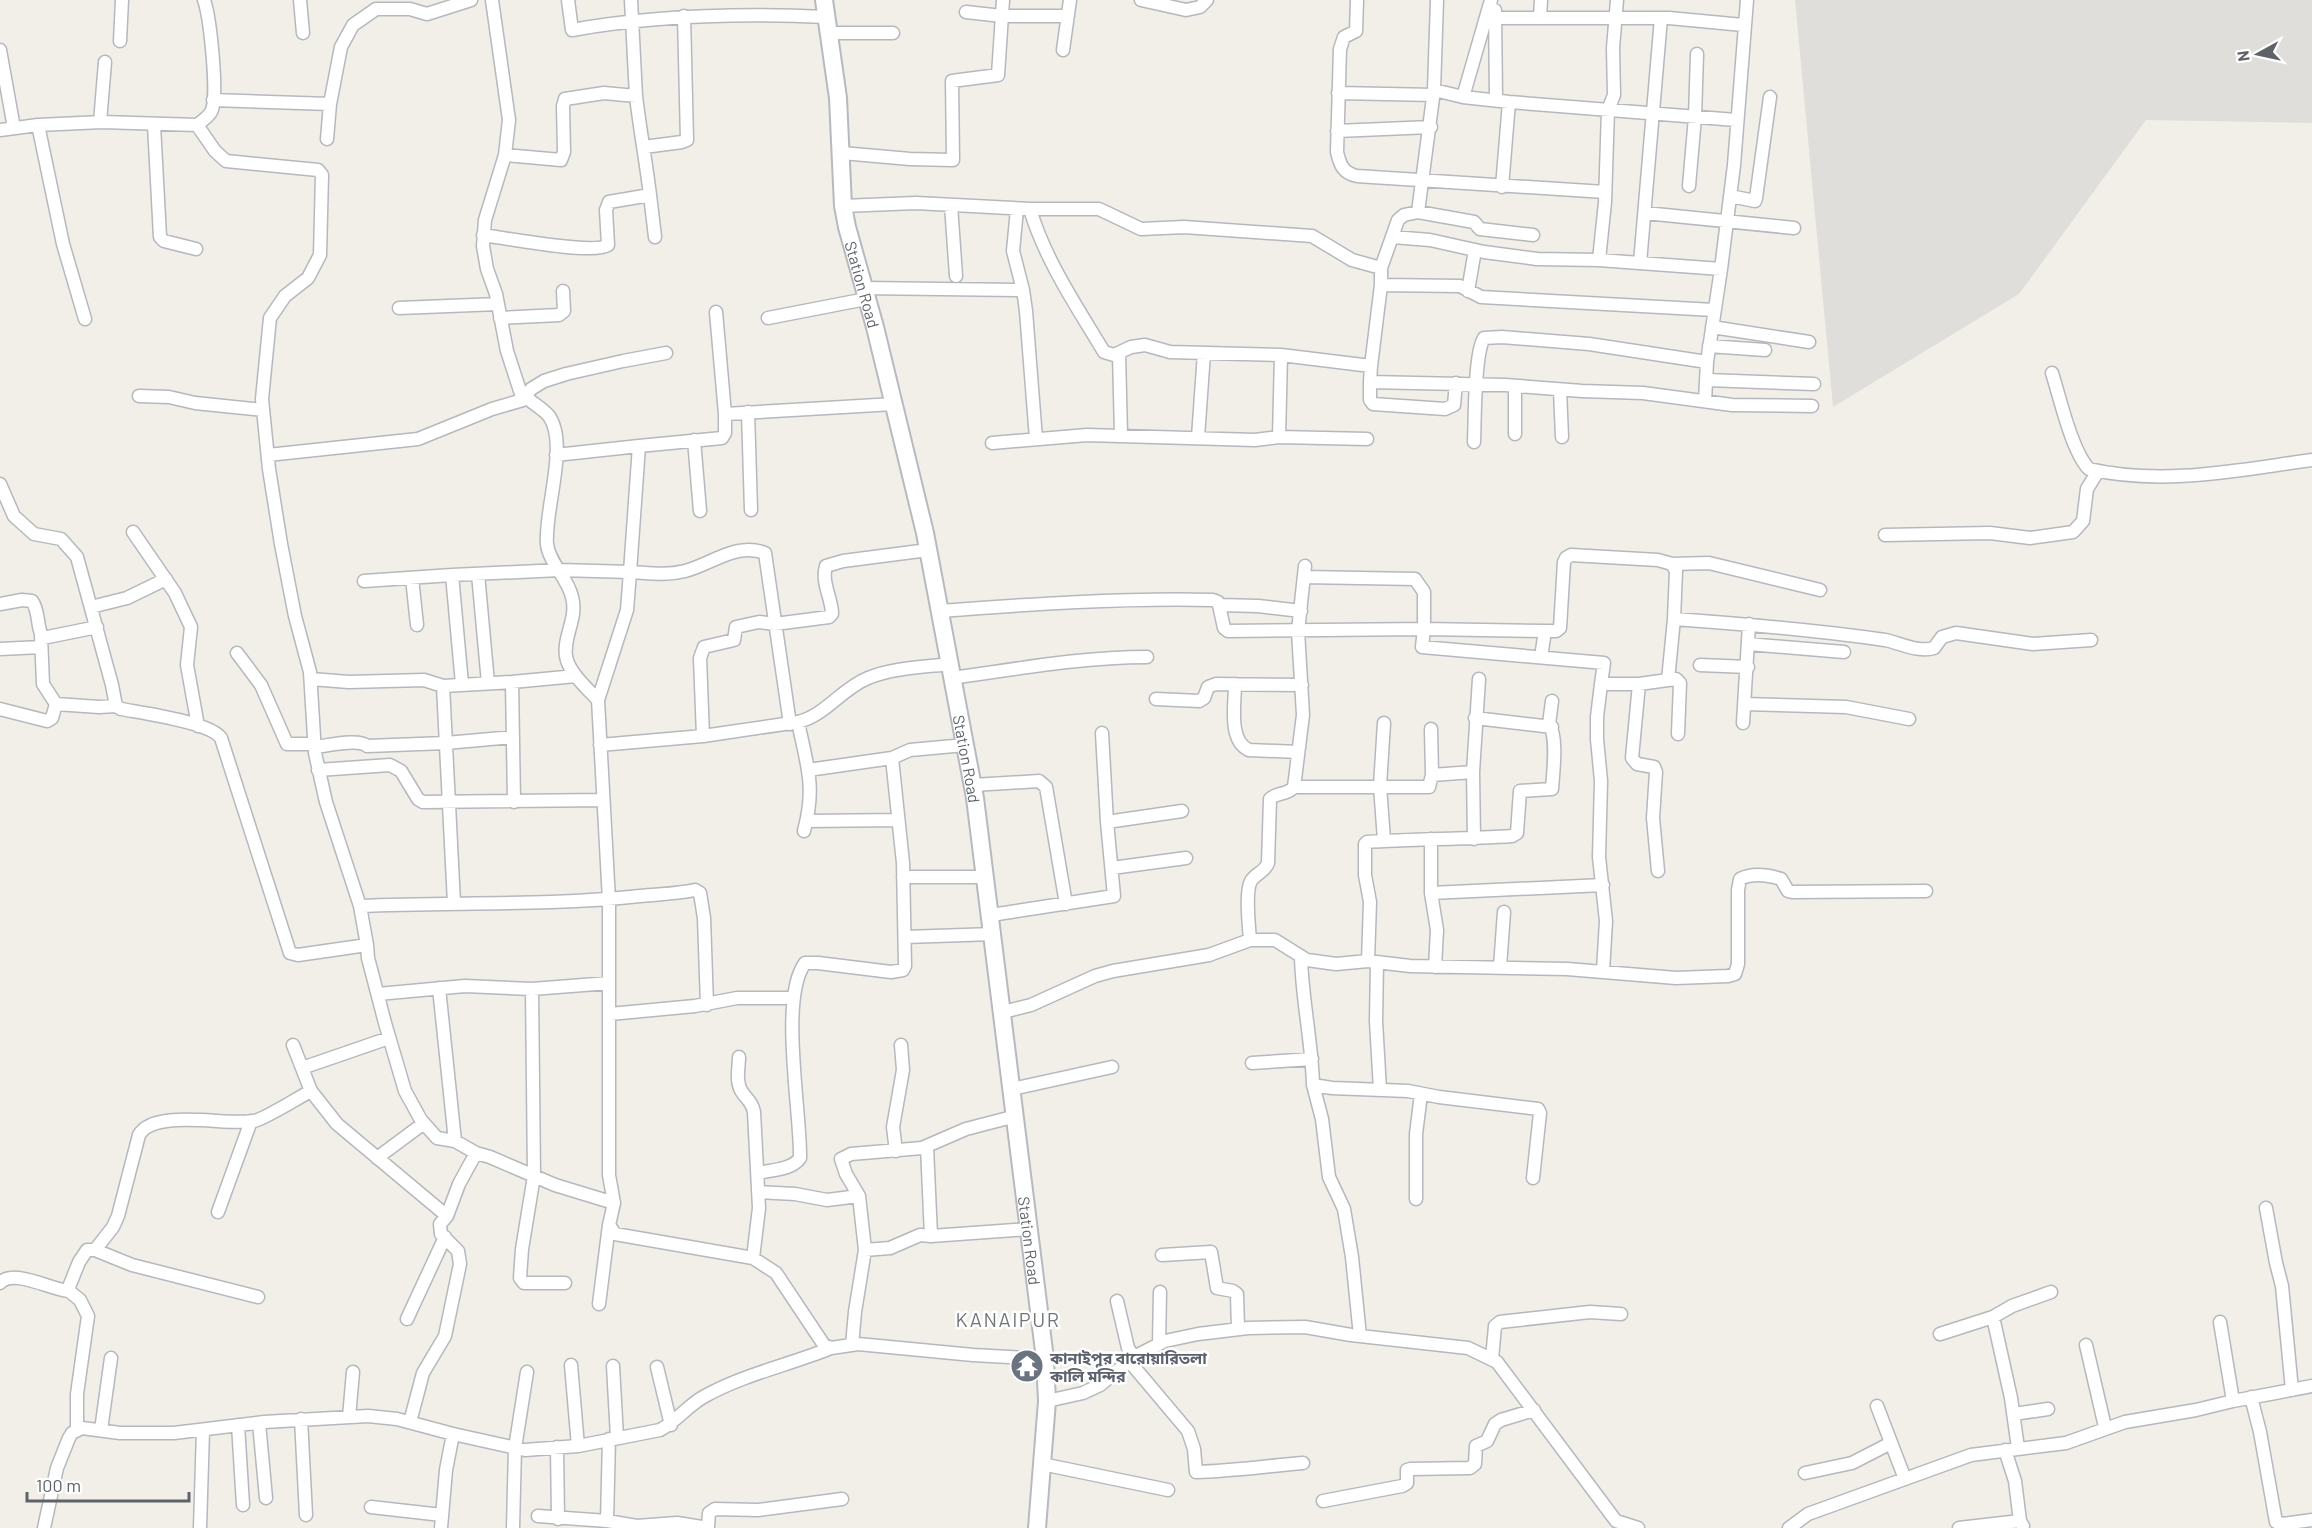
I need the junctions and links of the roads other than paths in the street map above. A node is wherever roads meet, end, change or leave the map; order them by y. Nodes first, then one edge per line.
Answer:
1 (122, 0) edge
2 (204, 0) edge
3 (300, 0) edge
4 (471, 0) edge
5 (492, 0) edge
6 (568, 0) edge
7 (631, 0) edge
8 (1003, 0) edge
9 (1070, 0) edge
10 (1141, 0) edge
11 (1357, 0) edge
12 (1437, 0) edge
13 (1492, 0) edge
14 (1541, 0) edge
15 (1617, 0) edge
16 (1747, 0) edge
17 (1203, 2) edge
18 (966, 12) dead end
19 (684, 16) junction
20 (826, 16) edge
21 (1002, 16) junction
22 (1068, 16) junction
23 (1540, 17) junction
24 (1495, 18) junction
25 (1661, 18) junction
26 (1615, 19) junction
27 (632, 21) junction
28 (1743, 25) junction
29 (303, 33) dead end
30 (893, 33) dead end
31 (120, 41) dead end
32 (0, 50) edge
33 (1063, 50) dead end
34 (1697, 54) dead end
35 (105, 62) dead end
36 (1338, 93) junction
37 (1434, 93) junction
38 (636, 96) junction
39 (1463, 97) junction
40 (1770, 97) dead end
41 (1496, 99) junction
42 (213, 100) junction
43 (1509, 102) junction
44 (330, 104) junction
45 (1608, 110) junction
46 (1655, 112) junction
47 (1695, 117) junction
48 (1736, 120) junction
49 (100, 122) junction
50 (38, 125) junction
51 (154, 125) junction
52 (197, 125) junction
53 (1431, 127) junction
54 (14, 128) junction
55 (0, 130) edge
56 (1337, 131) junction
57 (327, 139) dead end
58 (644, 147) junction
59 (842, 153) junction
60 (505, 155) junction
61 (1421, 179) junction
62 (1689, 186) dead end
63 (1502, 187) junction
64 (1605, 192) junction
65 (650, 195) junction
66 (1730, 196) junction
67 (951, 205) junction
68 (843, 206) junction
69 (1024, 209) junction
70 (1418, 213) junction
71 (1645, 213) junction
72 (1727, 220) junction
73 (1794, 228) dead end
74 (483, 235) junction
75 (1533, 235) dead end
76 (655, 237) dead end
77 (1392, 237) junction
78 (196, 249) dead end
79 (1475, 250) junction
80 (1599, 260) junction
81 (1640, 263) junction
82 (1382, 268) junction
83 (1721, 269) junction
84 (956, 276) dead end
85 (1381, 285) junction
86 (1023, 290) junction
87 (563, 291) dead end
88 (1468, 291) junction
89 (865, 293) junction
90 (498, 304) junction
91 (399, 308) dead end
92 (1714, 310) junction
93 (716, 312) dead end
94 (500, 318) junction
95 (768, 318) dead end
96 (85, 319) dead end
97 (1712, 327) junction
98 (1809, 342) dead end
99 (1709, 346) junction
100 (1765, 350) dead end
101 (666, 353) dead end
102 (1119, 353) junction
103 (1204, 353) junction
104 (1281, 355) junction
105 (1707, 362) junction
106 (1371, 366) junction
107 (2052, 373) dead end
108 (1707, 380) junction
109 (1370, 382) junction
110 (1456, 383) junction
111 (1477, 384) junction
112 (1814, 384) dead end
113 (1515, 386) junction
114 (1560, 390) junction
115 (139, 396) dead end
116 (522, 400) junction
117 (1705, 401) junction
118 (894, 404) junction
119 (1812, 406) dead end
120 (263, 410) junction
121 (748, 412) junction
122 (724, 414) junction
123 (1515, 434) dead end
124 (1121, 435) junction
125 (1198, 437) junction
126 (1279, 437) junction
127 (1562, 437) dead end
128 (1367, 439) dead end
129 (694, 440) junction
130 (1036, 440) junction
131 (993, 442) dead end
132 (1474, 442) dead end
133 (639, 446) junction
134 (268, 455) junction
135 (556, 455) junction
136 (2312, 460) edge
137 (2098, 471) junction
138 (0, 484) edge
139 (752, 510) dead end
140 (700, 511) dead end
141 (132, 532) dead end
142 (1885, 534) dead end
143 (928, 550) junction
144 (1672, 564) junction
145 (560, 570) junction
146 (630, 572) junction
147 (478, 574) junction
148 (452, 575) junction
149 (412, 578) junction
150 (166, 579) junction
151 (364, 581) dead end
152 (1820, 590) dead end
153 (0, 604) edge
154 (1219, 605) junction
155 (91, 607) junction
156 (940, 610) junction
157 (1301, 611) junction
158 (1674, 619) junction
159 (775, 624) junction
160 (1749, 624) junction
161 (417, 625) dead end
162 (96, 627) junction
163 (1424, 629) junction
164 (1298, 631) junction
165 (1545, 631) junction
166 (2091, 640) dead end
167 (41, 642) junction
168 (1748, 644) junction
169 (0, 650) edge
170 (1844, 652) dead end
171 (237, 653) dead end
172 (1147, 657) dead end
173 (1541, 657) junction
174 (1700, 665) dead end
175 (1748, 667) junction
176 (951, 671) junction
177 (576, 676) junction
178 (311, 679) junction
179 (1479, 679) dead end
180 (1668, 680) junction
181 (512, 682) junction
182 (488, 683) junction
183 (462, 684) junction
184 (1235, 684) junction
185 (1601, 684) junction
186 (1639, 684) junction
187 (1302, 685) junction
188 (443, 686) junction
189 (1156, 699) dead end
190 (598, 700) junction
191 (1552, 701) dead end
192 (56, 704) junction
193 (1744, 704) junction
194 (116, 706) junction
195 (0, 709) edge
196 (1475, 718) junction
197 (1909, 719) dead end
198 (794, 723) junction
199 (1384, 723) dead end
200 (1743, 723) dead end
201 (198, 726) junction
202 (1552, 728) junction
203 (1431, 729) dead end
204 (1102, 733) dead end
205 (1678, 734) dead end
206 (513, 736) junction
207 (703, 736) junction
208 (446, 743) junction
209 (314, 745) junction
210 (600, 745) junction
211 (965, 746) junction
212 (1298, 752) junction
213 (892, 758) junction
214 (318, 770) junction
215 (808, 770) junction
216 (1473, 772) junction
217 (1432, 776) junction
218 (973, 785) junction
219 (1380, 786) junction
220 (1294, 787) junction
221 (603, 800) junction
222 (450, 802) junction
223 (514, 802) junction
224 (1182, 811) dead end
225 (898, 820) junction
226 (1107, 822) junction
227 (1431, 839) junction
228 (1474, 839) junction
229 (1384, 840) junction
230 (1186, 858) dead end
231 (1112, 868) junction
232 (1658, 870) dead end
233 (986, 876) junction
234 (903, 877) junction
235 (1603, 885) junction
236 (1926, 891) dead end
237 (1431, 893) junction
238 (609, 900) junction
239 (454, 903) junction
240 (1066, 904) junction
241 (360, 906) junction
242 (1504, 912) dead end
243 (991, 915) junction
244 (994, 934) junction
245 (905, 937) junction
246 (1250, 940) junction
247 (367, 945) junction
248 (1301, 957) junction
249 (1373, 962) junction
250 (1435, 967) junction
251 (1500, 967) junction
252 (1603, 971) junction
253 (609, 983) junction
254 (439, 988) junction
255 (532, 989) junction
256 (378, 994) junction
257 (794, 998) junction
258 (707, 1005) junction
259 (1003, 1012) junction
260 (610, 1014) junction
261 (389, 1038) junction
262 (293, 1045) dead end
263 (900, 1045) dead end
264 (739, 1057) dead end
265 (1312, 1059) junction
266 (1252, 1063) dead end
267 (1112, 1067) dead end
268 (302, 1068) junction
269 (1313, 1085) junction
270 (1012, 1089) junction
271 (1380, 1090) junction
272 (311, 1091) junction
273 (1421, 1094) junction
274 (1016, 1116) junction
275 (251, 1121) junction
276 (424, 1123) junction
277 (455, 1142) junction
278 (927, 1147) junction
279 (896, 1151) junction
280 (476, 1153) junction
281 (377, 1158) junction
282 (758, 1173) junction
283 (534, 1176) junction
284 (1533, 1178) dead end
285 (758, 1192) junction
286 (859, 1196) junction
287 (1416, 1199) dead end
288 (614, 1203) junction
289 (2266, 1208) dead end
290 (218, 1212) dead end
291 (447, 1216) junction
292 (609, 1225) junction
293 (1030, 1229) junction
294 (931, 1236) junction
295 (444, 1238) junction
296 (95, 1250) junction
297 (865, 1250) junction
298 (1162, 1255) dead end
299 (753, 1258) junction
300 (0, 1283) edge
301 (565, 1283) dead end
302 (69, 1291) junction
303 (1160, 1292) dead end
304 (2051, 1292) dead end
305 (258, 1297) dead end
306 (1117, 1301) dead end
307 (599, 1304) dead end
308 (1621, 1314) dead end
309 (1994, 1317) junction
310 (407, 1319) dead end
311 (2220, 1322) dead end
312 (1238, 1329) junction
313 (1940, 1334) dead end
314 (1360, 1336) junction
315 (1159, 1344) junction
316 (852, 1345) junction
317 (2086, 1345) dead end
318 (831, 1348) junction
319 (111, 1358) dead end
320 (1046, 1359) junction
321 (1131, 1359) junction
322 (1492, 1359) junction
323 (571, 1365) dead end
324 (613, 1366) dead end
325 (657, 1367) dead end
326 (527, 1371) dead end
327 (353, 1372) dead end
328 (2312, 1386) edge
329 (2292, 1390) junction
330 (2251, 1397) junction
331 (1047, 1401) junction
332 (2233, 1401) junction
333 (1878, 1406) dead end
334 (2048, 1409) dead end
335 (1534, 1410) junction
336 (2014, 1414) junction
337 (349, 1416) junction
338 (301, 1419) junction
339 (410, 1422) junction
340 (259, 1423) junction
341 (238, 1425) junction
342 (671, 1425) junction
343 (2105, 1427) junction
344 (76, 1430) junction
345 (101, 1430) junction
346 (203, 1430) junction
347 (453, 1434) junction
348 (613, 1438) junction
349 (1891, 1443) junction
350 (578, 1446) junction
351 (557, 1447) junction
352 (515, 1448) junction
353 (2018, 1448) junction
354 (2005, 1450) junction
355 (1303, 1463) dead end
356 (1042, 1464) junction
357 (1806, 1473) dead end
358 (1905, 1479) junction
359 (1168, 1490) dead end
360 (266, 1498) dead end
361 (842, 1499) dead end
362 (1323, 1501) dead end
363 (243, 1505) dead end
364 (371, 1508) dead end
365 (306, 1515) dead end
366 (538, 1516) dead end
367 (558, 1519) junction
368 (2312, 1520) edge
369 (607, 1521) junction
370 (442, 1522) edge
371 (1614, 1524) edge
372 (2022, 1524) edge
373 (623, 1526) edge
374 (655, 1526) edge
375 (44, 1528) edge
376 (200, 1528) edge
377 (513, 1528) edge
378 (708, 1528) edge
379 (1036, 1528) edge
380 (1638, 1528) edge
381 (1789, 1528) edge
382 (1959, 1528) edge

1 - 31 street
2 - 42 street
3 - 29 street
4 - 44 street
5 - 60 street
6 - 27 street
7 - 27 street
8 - 21 street
9 - 22 street
10 - 17 street
11 - 36 street
12 - 37 street
13 - 24 street
13 - 39 street
14 - 23 street
15 - 26 street
16 - 28 street
18 - 21 street
19 - 20 street
19 - 27 street
19 - 58 street
20 - 30 street
20 - 59 main road, Station Road
21 - 22 street
21 - 59 street
22 - 33 street
23 - 24 street
23 - 26 street
24 - 41 street
25 - 26 street
25 - 28 street
25 - 46 street
26 - 45 street
27 - 38 street
28 - 48 street
32 - 54 street
34 - 47 street
35 - 49 street
36 - 37 street
36 - 56 street
37 - 39 street
37 - 53 street
38 - 58 street
38 - 60 street
39 - 41 street
40 - 66 street
41 - 43 street
42 - 44 street
42 - 52 street
43 - 45 street
43 - 63 street
44 - 57 street
45 - 46 street
45 - 64 street
46 - 47 street
46 - 71 street
47 - 48 street
47 - 62 street
48 - 66 street
49 - 50 street
49 - 51 street
50 - 54 street
50 - 96 street
51 - 52 street
51 - 78 street
52 - 120 street
53 - 56 street
53 - 61 street
54 - 55 street
56 - 61 street
58 - 65 street
59 - 68 main road, Station Road
60 - 74 street
61 - 63 street
61 - 70 street
63 - 64 street
64 - 80 street
65 - 74 street
65 - 76 street
66 - 72 street
67 - 68 street
67 - 69 street
67 - 84 street
68 - 89 main road, Station Road
69 - 82 street
69 - 86 street
69 - 102 street
70 - 75 street
70 - 77 street
71 - 72 street
71 - 81 street
72 - 73 street
72 - 83 street
74 - 90 street
77 - 79 street
77 - 82 street
79 - 80 street
79 - 88 street
80 - 81 street
81 - 83 street
82 - 85 street
83 - 92 street
85 - 88 street
85 - 106 street
86 - 89 street
86 - 130 street
87 - 94 street
88 - 92 street
89 - 95 street
89 - 118 main road, Station Road
90 - 91 street
90 - 94 street
92 - 97 street
93 - 122 street
94 - 116 street
97 - 98 street
97 - 99 street
99 - 100 street
99 - 105 street
101 - 116 street
102 - 103 street
102 - 124 street
103 - 104 street
103 - 125 street
104 - 106 street
104 - 126 street
105 - 108 street
105 - 111 street
106 - 109 street
107 - 137 street
108 - 112 street
108 - 117 street
109 - 110 street
109 - 110 street
110 - 111 street
111 - 113 street
111 - 132 street
113 - 114 street
113 - 123 street
114 - 117 street
114 - 127 street
115 - 120 street
116 - 134 street
116 - 135 street
117 - 119 street
118 - 121 street
118 - 143 main road, Station Road
120 - 134 street
121 - 122 street
121 - 139 street
122 - 129 street
124 - 125 street
124 - 130 street
125 - 126 street
126 - 128 street
129 - 133 street
129 - 140 street
130 - 131 street
133 - 135 street
133 - 146 street
134 - 178 street
135 - 145 street
136 - 137 street
137 - 142 street
138 - 155 street
141 - 150 street
143 - 156 main road, Station Road
143 - 159 street
144 - 152 street
144 - 158 street
144 - 165 street
145 - 146 street
145 - 147 street
145 - 177 street
146 - 159 street
146 - 190 street
147 - 148 street
147 - 182 street
148 - 149 street
148 - 183 street
149 - 151 street
149 - 161 street
150 - 155 street
150 - 201 street
153 - 167 street
154 - 156 street
154 - 157 street
154 - 164 street
155 - 162 street
156 - 176 main road, Station Road
157 - 163 street
157 - 164 street
158 - 160 street
158 - 180 street
159 - 198 street
159 - 207 street
160 - 166 street
160 - 168 street
162 - 167 street
162 - 194 street
163 - 164 street
163 - 165 street
163 - 173 street
164 - 187 street
165 - 173 street
167 - 169 street
167 - 192 street
168 - 170 street
168 - 175 street
171 - 209 street
172 - 176 street
173 - 185 street
174 - 175 street
175 - 193 street
176 - 198 street
176 - 211 main road, Station Road
177 - 181 street
177 - 190 street
178 - 188 street
178 - 209 street
179 - 196 street
180 - 186 street
180 - 205 street
181 - 182 street
181 - 206 street
182 - 183 street
183 - 188 street
184 - 187 street
184 - 189 street
184 - 212 street
185 - 186 street
185 - 235 street
186 - 232 street
187 - 212 street
188 - 208 street
190 - 210 street
191 - 202 street
192 - 194 street
192 - 195 street
193 - 197 street
193 - 200 street
194 - 201 street
196 - 202 street
196 - 216 street
198 - 207 street
198 - 215 street
199 - 219 street
201 - 247 street
202 - 228 street
203 - 217 street
204 - 226 street
206 - 208 street
206 - 223 street
207 - 210 street
208 - 209 street
208 - 222 street
209 - 214 street
210 - 221 street
211 - 213 street
211 - 218 main road, Station Road
212 - 220 street
213 - 215 street
213 - 225 street
214 - 222 street
214 - 241 street
215 - 225 street
216 - 217 street
216 - 228 street
217 - 219 street
218 - 233 main road, Station Road
218 - 240 street
219 - 220 street
219 - 229 street
220 - 246 street
221 - 223 street
221 - 238 street
222 - 223 street
222 - 239 street
224 - 226 street
225 - 234 street
226 - 231 street
227 - 228 street
227 - 229 street
227 - 237 street
229 - 249 street
230 - 231 street
231 - 240 street
233 - 234 street
233 - 243 main road, Station Road
234 - 245 street
235 - 237 street
235 - 252 street
236 - 252 street
237 - 250 street
238 - 239 street
238 - 253 street
238 - 258 street
239 - 241 street
240 - 243 street
241 - 247 street
242 - 251 street
243 - 244 main road, Station Road
244 - 245 street
244 - 259 main road, Station Road
245 - 257 street
246 - 248 street
246 - 259 street
247 - 256 street
248 - 249 street
248 - 265 street
249 - 250 street
249 - 271 street
250 - 251 street
251 - 252 street
253 - 255 street
253 - 260 street
254 - 255 street
254 - 256 street
254 - 277 street
255 - 283 street
256 - 261 street
257 - 258 street
257 - 282 street
258 - 260 street
259 - 270 main road, Station Road
260 - 288 street
261 - 268 street
261 - 276 street
262 - 268 street
263 - 279 street
264 - 282 street
265 - 266 street
265 - 269 street
267 - 270 street
268 - 272 street
269 - 271 street
269 - 314 street
270 - 274 main road, Station Road
271 - 273 street
272 - 275 street
272 - 281 street
273 - 284 street
273 - 287 street
274 - 278 street
274 - 293 main road, Station Road
275 - 290 street
275 - 296 street
276 - 277 street
276 - 281 street
277 - 280 street
278 - 279 street
278 - 294 street
279 - 286 street
280 - 283 street
280 - 291 street
281 - 291 street
282 - 285 street
283 - 288 street
283 - 301 street
285 - 286 street
285 - 299 street
286 - 297 street
288 - 292 street
289 - 329 street
291 - 295 street
292 - 299 street
292 - 307 street
293 - 294 street
293 - 320 main road, Station Road
294 - 297 street
295 - 310 street
295 - 339 street
296 - 302 street
296 - 305 street
297 - 316 street
298 - 312 street
299 - 318 street
300 - 302 street
302 - 344 street
303 - 315 street
304 - 309 street
306 - 321 street
308 - 322 street
309 - 313 street
309 - 336 street
311 - 332 street
312 - 314 street
312 - 315 street
314 - 322 street
315 - 321 street
316 - 318 street
316 - 320 street
317 - 343 street
318 - 342 street
319 - 345 street
320 - 331 main road, Station Road
321 - 331 street
321 - 355 street
322 - 335 street
323 - 350 street
324 - 348 street
325 - 342 street
326 - 352 street
327 - 337 street
328 - 329 street
329 - 330 street
330 - 332 street
330 - 368 street
331 - 356 main road, Station Road
332 - 343 street
333 - 349 street
334 - 336 street
335 - 362 street
335 - 371 street
336 - 353 street
337 - 338 street
337 - 339 street
338 - 340 street
338 - 365 street
339 - 347 street
340 - 341 street
340 - 360 street
341 - 346 street
341 - 363 street
342 - 348 street
343 - 353 street
344 - 345 street
344 - 375 street
345 - 346 street
346 - 376 street
347 - 352 street
347 - 370 street
348 - 350 street
348 - 369 street
349 - 357 street
349 - 358 street
350 - 351 street
351 - 352 street
351 - 367 street
352 - 377 street
353 - 354 street
354 - 358 street
354 - 372 street
356 - 359 street
356 - 379 main road, Station Road
358 - 381 street
361 - 378 street
364 - 370 street
366 - 367 street
367 - 369 street
369 - 373 street
371 - 380 street
372 - 382 street
373 - 374 street
374 - 378 street

